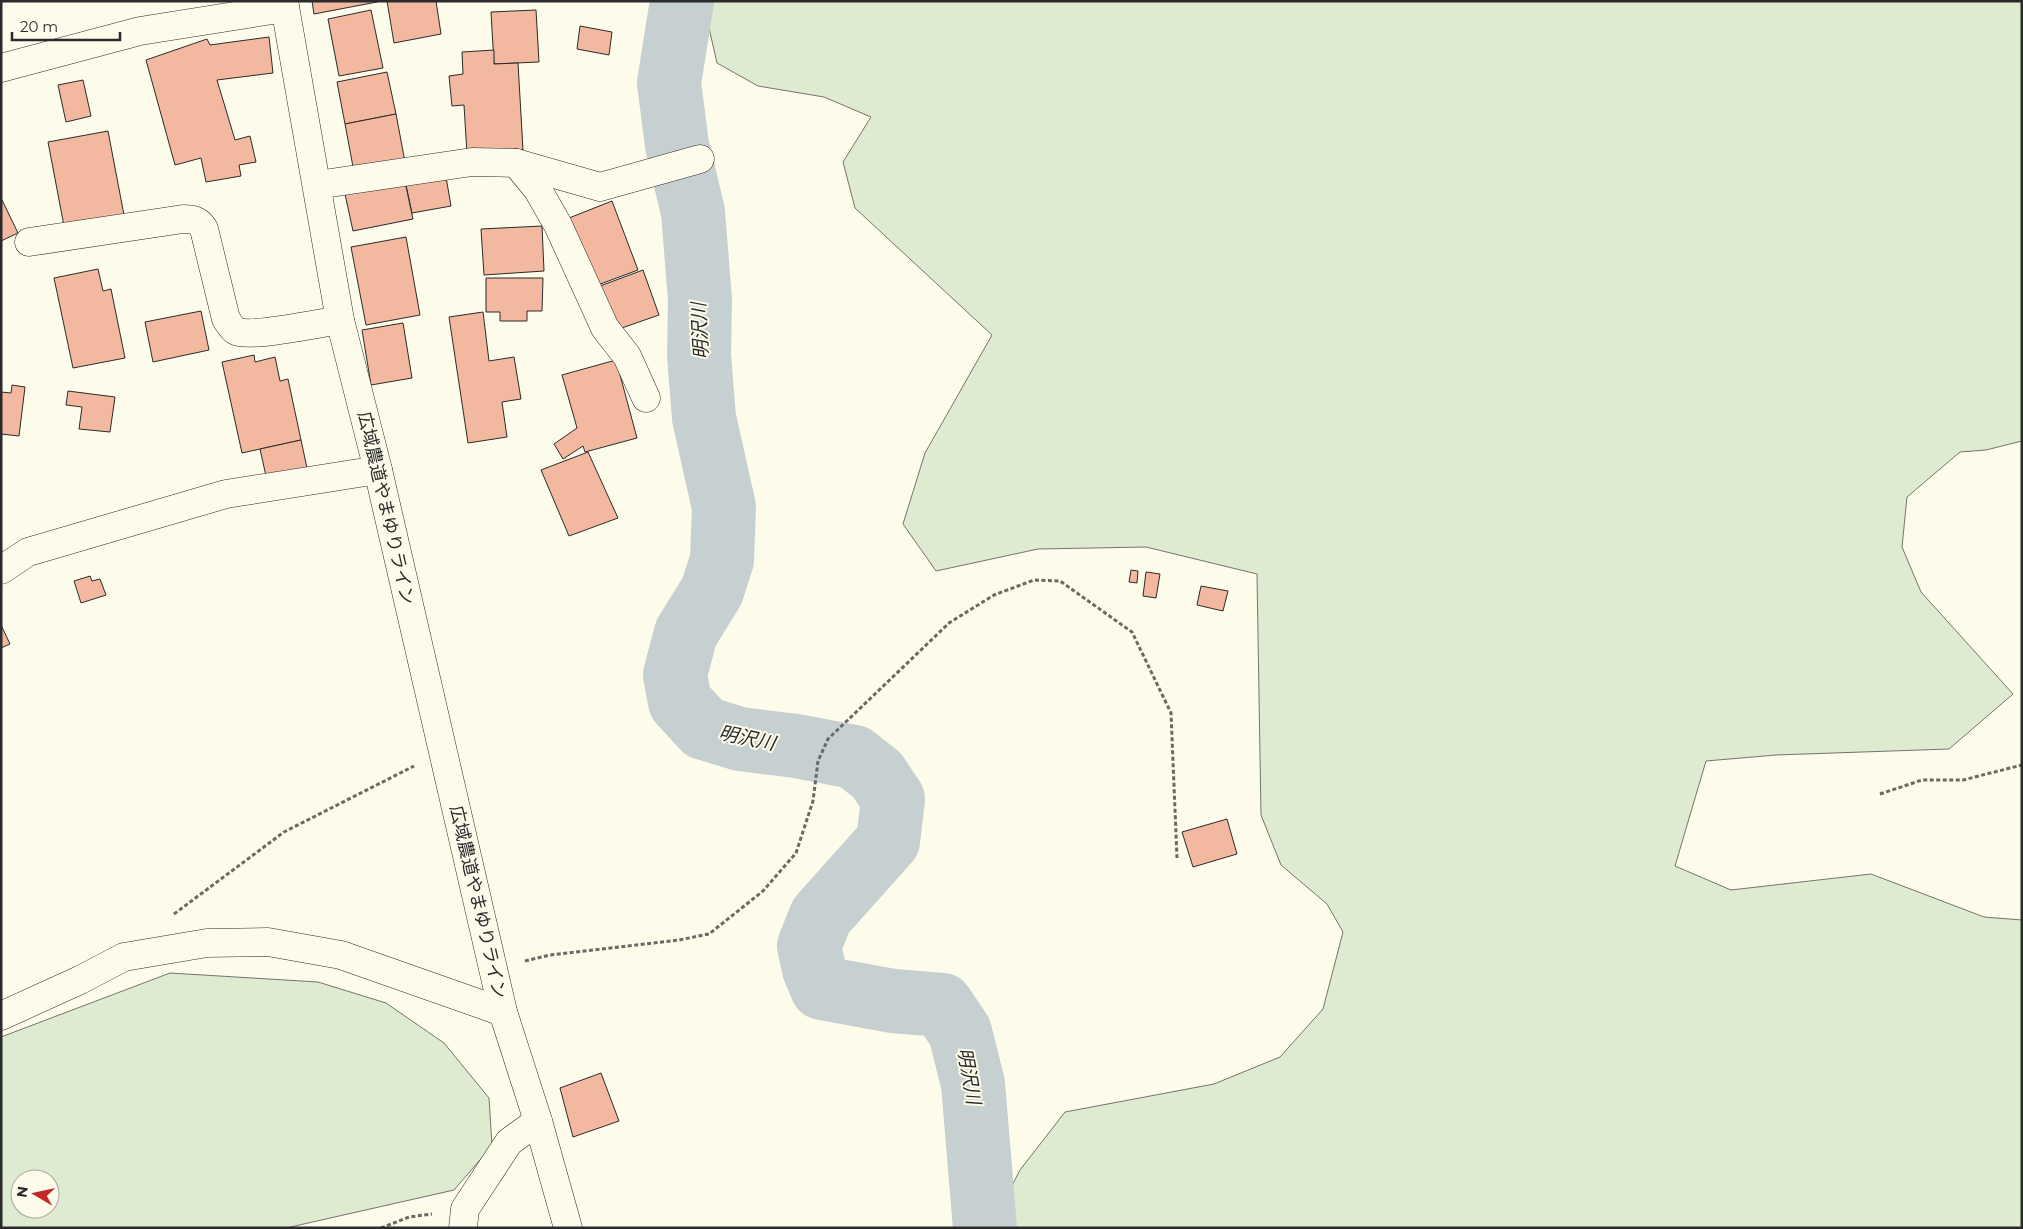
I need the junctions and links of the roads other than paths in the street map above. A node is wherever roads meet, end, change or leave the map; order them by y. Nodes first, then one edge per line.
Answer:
1 (284, 5) edge
2 (1, 68) edge
3 (700, 159) dead end
4 (516, 163) junction
5 (317, 185) junction
6 (29, 242) dead end
7 (340, 320) junction
8 (646, 398) dead end
9 (378, 470) junction
10 (1, 570) edge
11 (503, 1012) junction
12 (1, 1016) edge
13 (538, 1121) junction
14 (464, 1218) edge
15 (568, 1228) edge

1 - 2 street
1 - 5 street, 広域農道やまゆりライン
3 - 4 street
4 - 5 street
4 - 8 street
5 - 7 street, 広域農道やまゆりライン
6 - 7 street
7 - 9 street, 広域農道やまゆりライン
9 - 10 street
9 - 11 street, 広域農道やまゆりライン
11 - 12 street, 広域農道やまゆりライン
11 - 13 street, 広域農道やまゆりライン
13 - 14 street
13 - 15 street, 広域農道やまゆりライン

